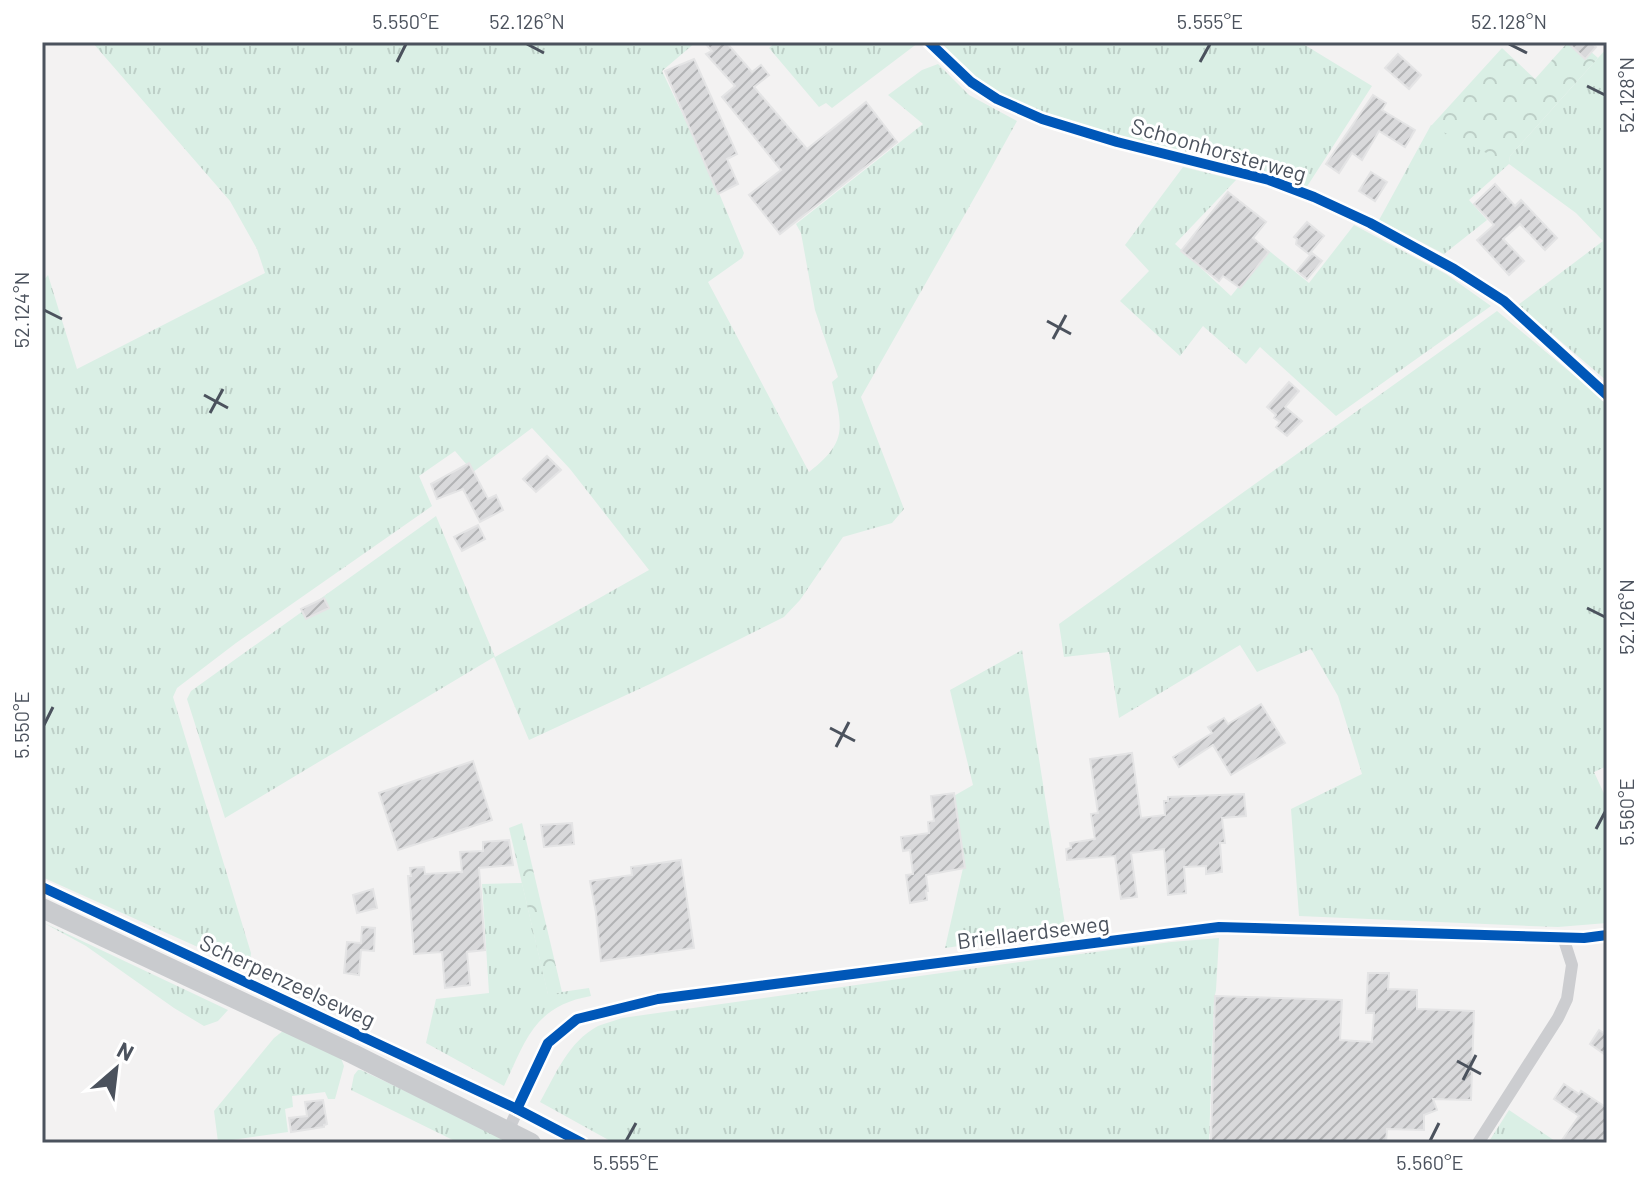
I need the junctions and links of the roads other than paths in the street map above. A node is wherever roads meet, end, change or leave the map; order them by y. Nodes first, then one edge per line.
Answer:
1 (929, 42) edge
2 (1607, 395) edge
3 (42, 908) edge
4 (1607, 935) edge
5 (1563, 937) junction
6 (508, 1131) junction
7 (531, 1143) edge
8 (1478, 1143) edge

1 - 2 street, Schoonhorsterweg
3 - 6 main road, Scherpenzeelseweg
4 - 5 street, Briellaerdseweg
5 - 6 street, Briellaerdseweg
5 - 8 street
6 - 7 main road, Scherpenzeelseweg

